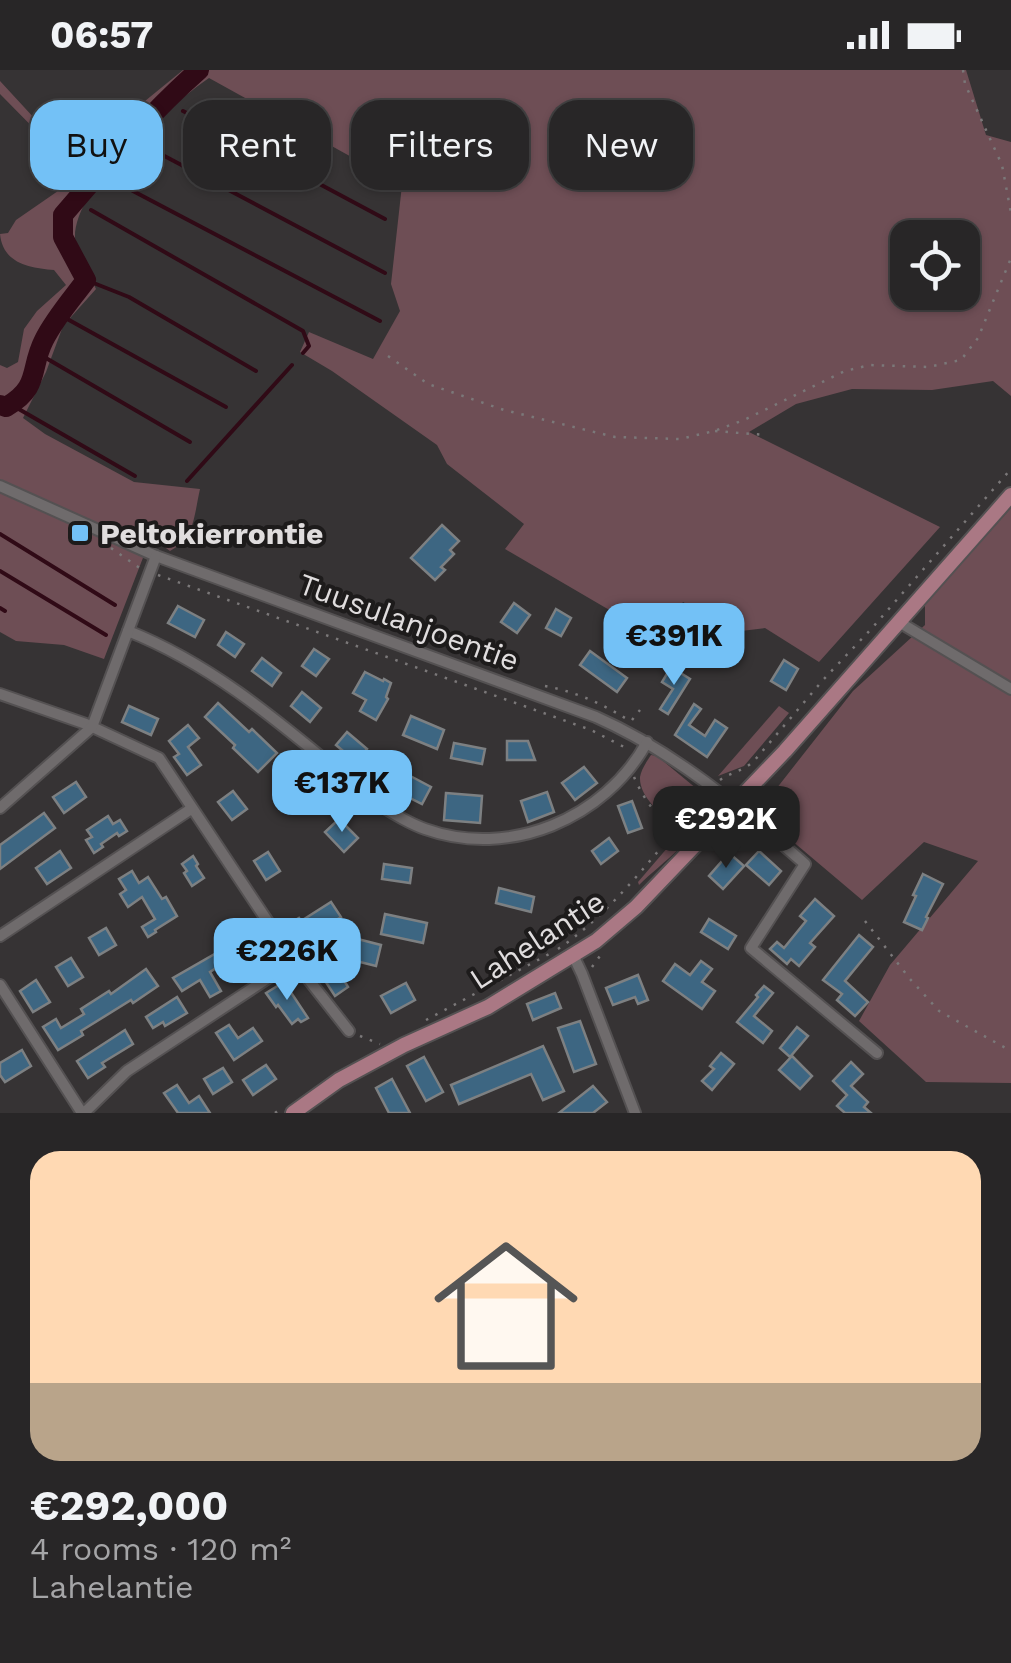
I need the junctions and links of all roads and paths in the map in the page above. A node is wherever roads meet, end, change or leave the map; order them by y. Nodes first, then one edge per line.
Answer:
1 (963, 70) edge
2 (1011, 213) edge
3 (1011, 258) edge
4 (388, 356) dead end
5 (714, 431) junction
6 (765, 435) dead end
7 (1011, 469) edge
8 (0, 486) edge
9 (1011, 495) edge
10 (110, 548) dead end
11 (156, 556) junction
12 (149, 572) junction
13 (899, 622) junction
14 (128, 632) junction
15 (1011, 689) edge
16 (0, 694) edge
17 (640, 710) dead end
18 (631, 721) dead end
19 (92, 727) junction
20 (647, 742) junction
21 (639, 756) junction
22 (713, 788) junction
23 (734, 804) junction
24 (0, 808) edge
25 (192, 810) junction
26 (674, 831) junction
27 (865, 921) dead end
28 (0, 936) edge
29 (573, 955) junction
30 (294, 961) junction
31 (0, 985) edge
32 (416, 1026) dead end
33 (349, 1031) joint
34 (380, 1044) dead end
35 (1011, 1051) edge
36 (876, 1053) dead end
37 (292, 1107) edge
38 (83, 1113) edge
39 (275, 1113) edge
40 (636, 1113) edge

1 - 2 path
3 - 5 path
4 - 5 path
5 - 6 path
7 - 22 path
8 - 11 street, Tuusulanjoentie
9 - 13 main road, Lahelantie
10 - 12 path
11 - 12 street
11 - 20 street, Tuusulanjoentie
12 - 14 street
12 - 21 path
13 - 15 street
13 - 23 main road, Lahelantie
14 - 19 street
14 - 21 street
16 - 19 street
17 - 18 path
19 - 24 street
19 - 25 street
20 - 21 street
20 - 22 street, Tuusulanjoentie
21 - 26 path
22 - 23 street, Tuusulanjoentie
22 - 26 path
23 - 29 main road, Lahelantie
23 - 36 street, Tuusulanjoentie
25 - 28 street
25 - 30 street
26 - 32 path
27 - 35 path
29 - 37 main road, Lahelantie
29 - 40 street
30 - 33 street
30 - 38 street
31 - 38 street
33 - 34 path
37 - 39 path

